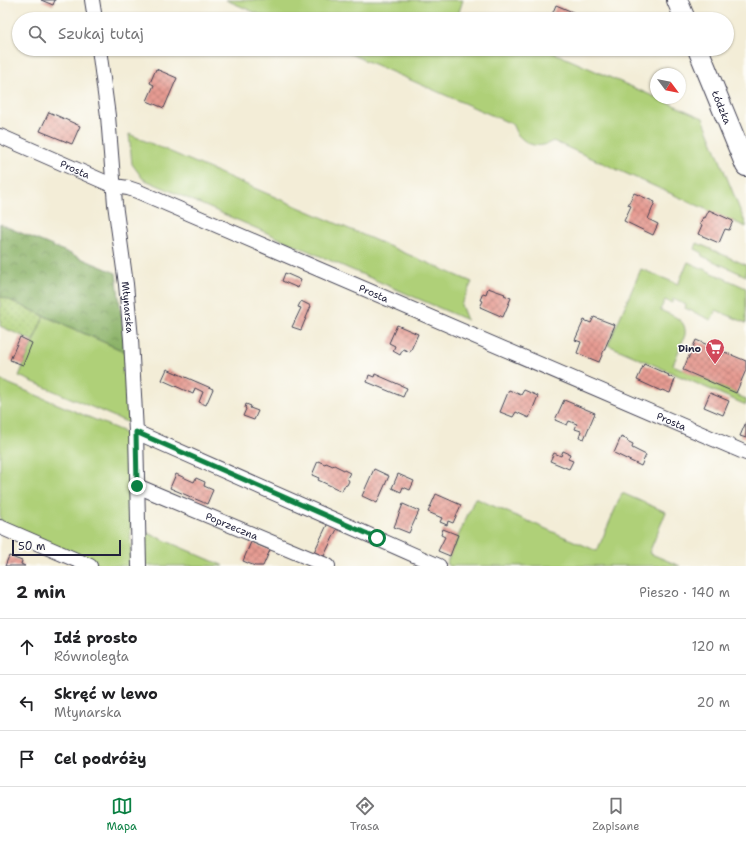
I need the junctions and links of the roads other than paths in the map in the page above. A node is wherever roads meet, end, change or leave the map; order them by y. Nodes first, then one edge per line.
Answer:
1 (92, 0) edge
2 (677, 0) edge
3 (94, 12) edge
4 (682, 12) edge
5 (100, 56) edge
6 (701, 56) edge
7 (0, 136) edge
8 (746, 166) edge
9 (114, 186) junction
10 (136, 432) junction
11 (746, 453) edge
12 (137, 486) junction
13 (0, 527) edge
14 (90, 566) edge
15 (139, 566) edge
16 (328, 566) edge
17 (439, 566) edge

1 - 3 street
2 - 4 main road
5 - 9 street, Młynarska
6 - 8 main road, Łódzka
7 - 9 street, Prosta
9 - 10 street, Młynarska
9 - 11 street, Prosta
10 - 12 street, Młynarska
10 - 17 street
12 - 15 street, Młynarska
12 - 16 street, Poprzeczna
13 - 14 street

